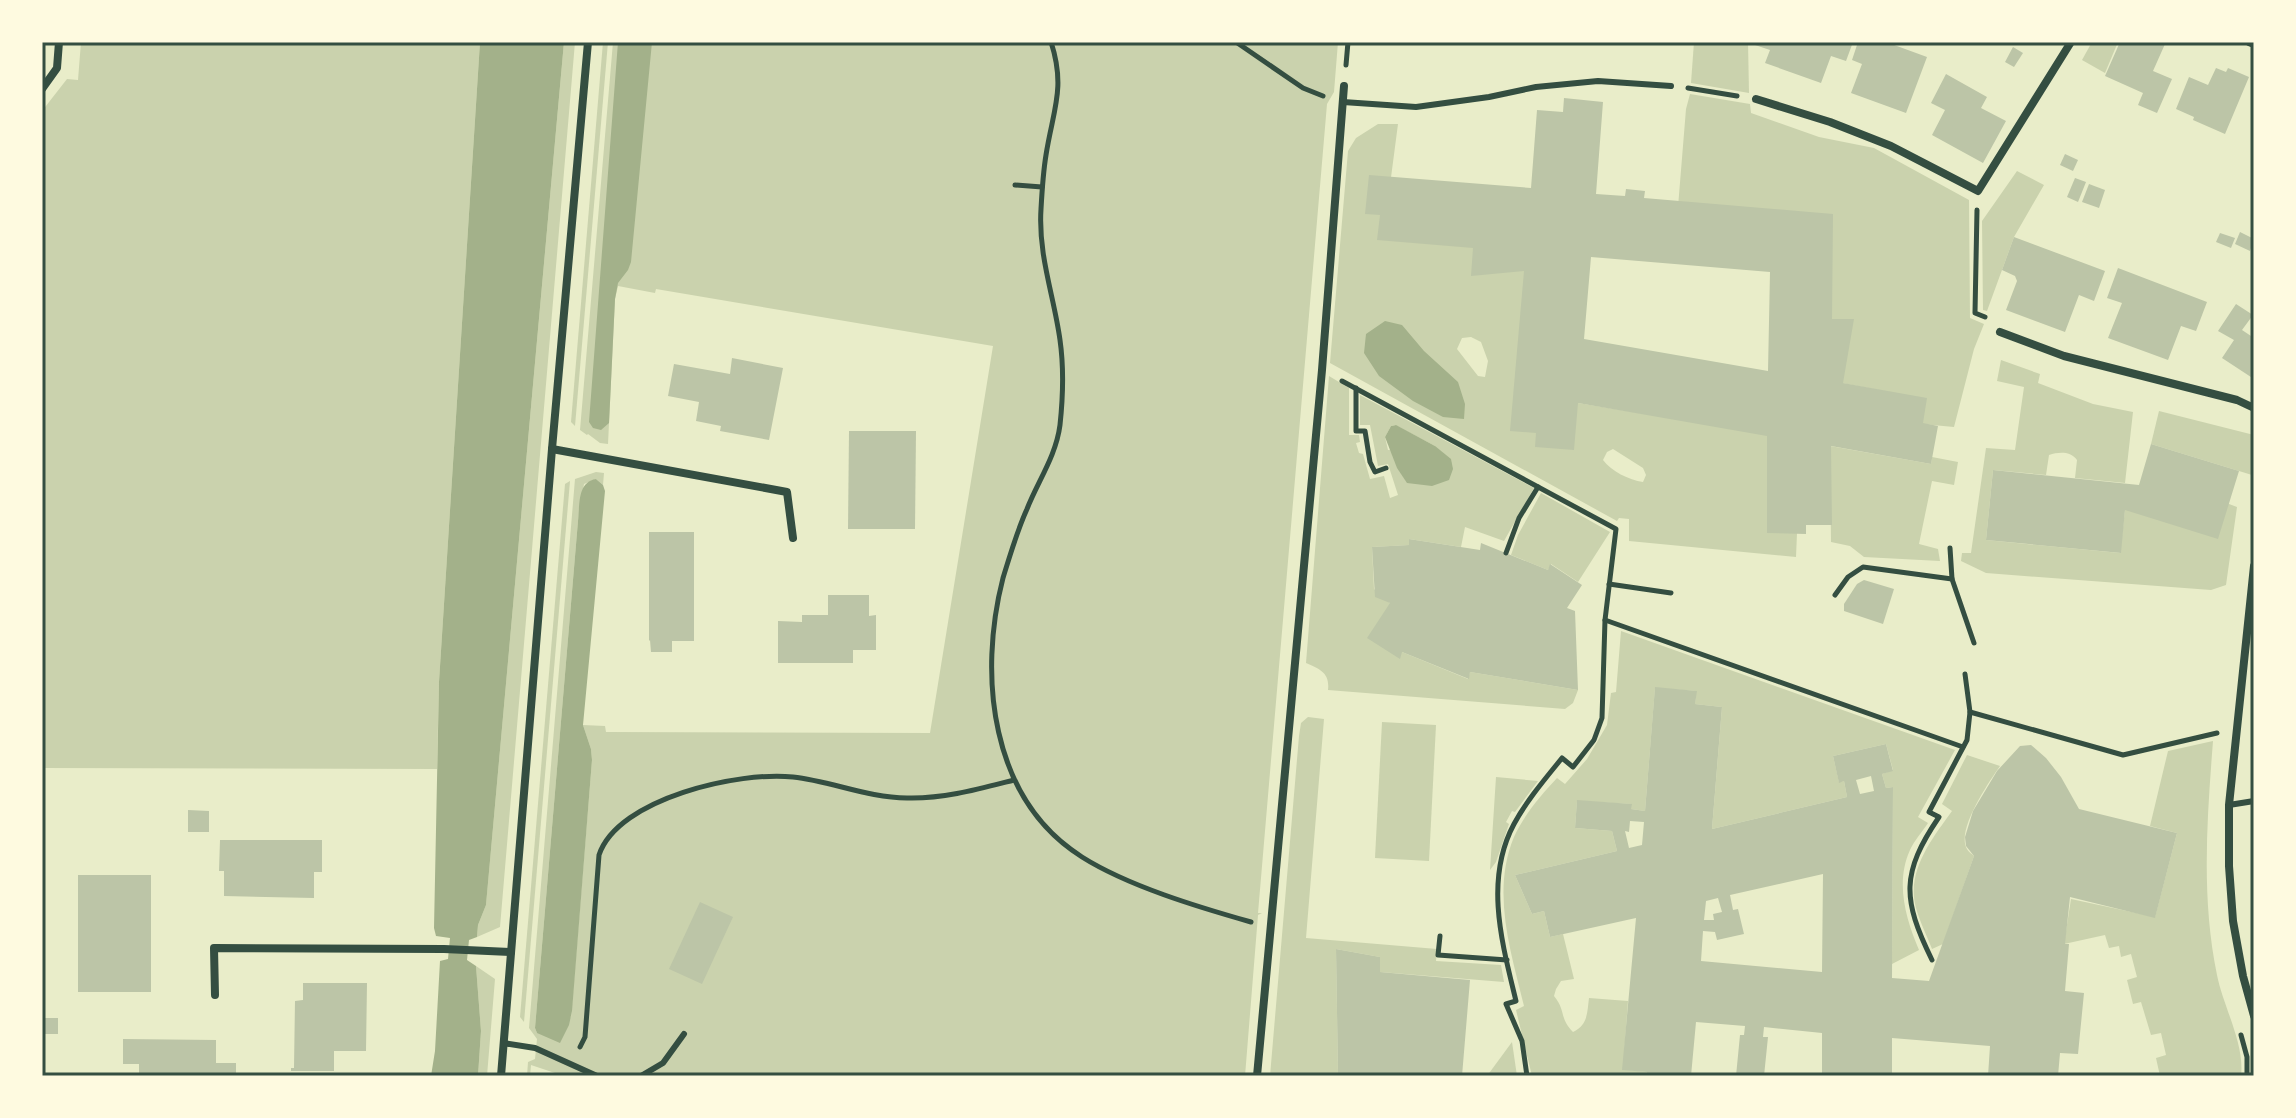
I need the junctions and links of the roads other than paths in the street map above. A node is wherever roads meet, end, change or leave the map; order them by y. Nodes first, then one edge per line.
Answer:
1 (59, 42) edge
2 (588, 42) edge
3 (2071, 42) edge
4 (1344, 86) dead end
5 (1671, 86) road end
6 (42, 89) edge
7 (1756, 99) road end
8 (1343, 101) junction
9 (2000, 332) road end
10 (2254, 408) edge
11 (552, 449) junction
12 (793, 538) dead end
13 (2254, 566) edge
14 (2253, 584) edge
15 (2254, 801) edge
16 (2229, 805) junction
17 (511, 952) junction
18 (215, 995) dead end
19 (2254, 1016) edge
20 (684, 1034) dead end
21 (503, 1043) junction
22 (501, 1076) edge
23 (597, 1076) edge
24 (641, 1076) edge
25 (1257, 1076) edge

1 - 6 street
2 - 11 street
3 - 7 street
4 - 8 street
5 - 8 lane
8 - 25 street
9 - 10 street
11 - 12 street
11 - 17 street
13 - 14 street
14 - 16 street
15 - 16 lane
16 - 19 street
17 - 18 street
17 - 21 street
20 - 24 lane
21 - 22 street
21 - 23 lane

